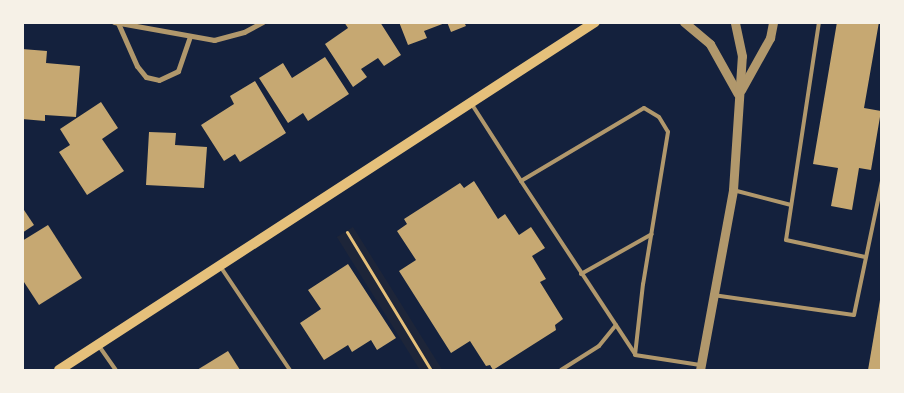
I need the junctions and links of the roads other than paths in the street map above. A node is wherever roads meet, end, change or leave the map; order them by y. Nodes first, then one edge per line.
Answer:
1 (263, 22) edge
2 (595, 22) edge
3 (684, 22) edge
4 (735, 22) edge
5 (773, 22) edge
6 (819, 22) edge
7 (116, 23) edge
8 (190, 37) junction
9 (739, 95) junction
10 (472, 103) junction
11 (521, 181) junction
12 (882, 181) edge
13 (733, 190) junction
14 (791, 205) junction
15 (652, 234) junction
16 (865, 257) junction
17 (220, 266) junction
18 (581, 274) junction
19 (713, 295) junction
20 (616, 325) junction
21 (99, 345) junction
22 (636, 354) junction
23 (700, 368) edge
24 (59, 370) edge
25 (116, 370) edge
26 (290, 370) edge
27 (561, 370) edge

1 - 8 street
2 - 10 main road
3 - 9 street
4 - 9 street
5 - 9 street
6 - 14 lane
7 - 8 street
7 - 8 street
9 - 13 street
10 - 11 lane
10 - 17 main road
11 - 15 lane
11 - 18 lane
12 - 16 lane
13 - 14 lane
13 - 19 street
14 - 16 lane
15 - 18 lane
15 - 22 lane
16 - 19 lane
17 - 21 main road
17 - 26 lane
18 - 20 lane
19 - 23 street
20 - 22 lane
20 - 27 lane
21 - 24 main road
21 - 25 lane
22 - 23 lane

